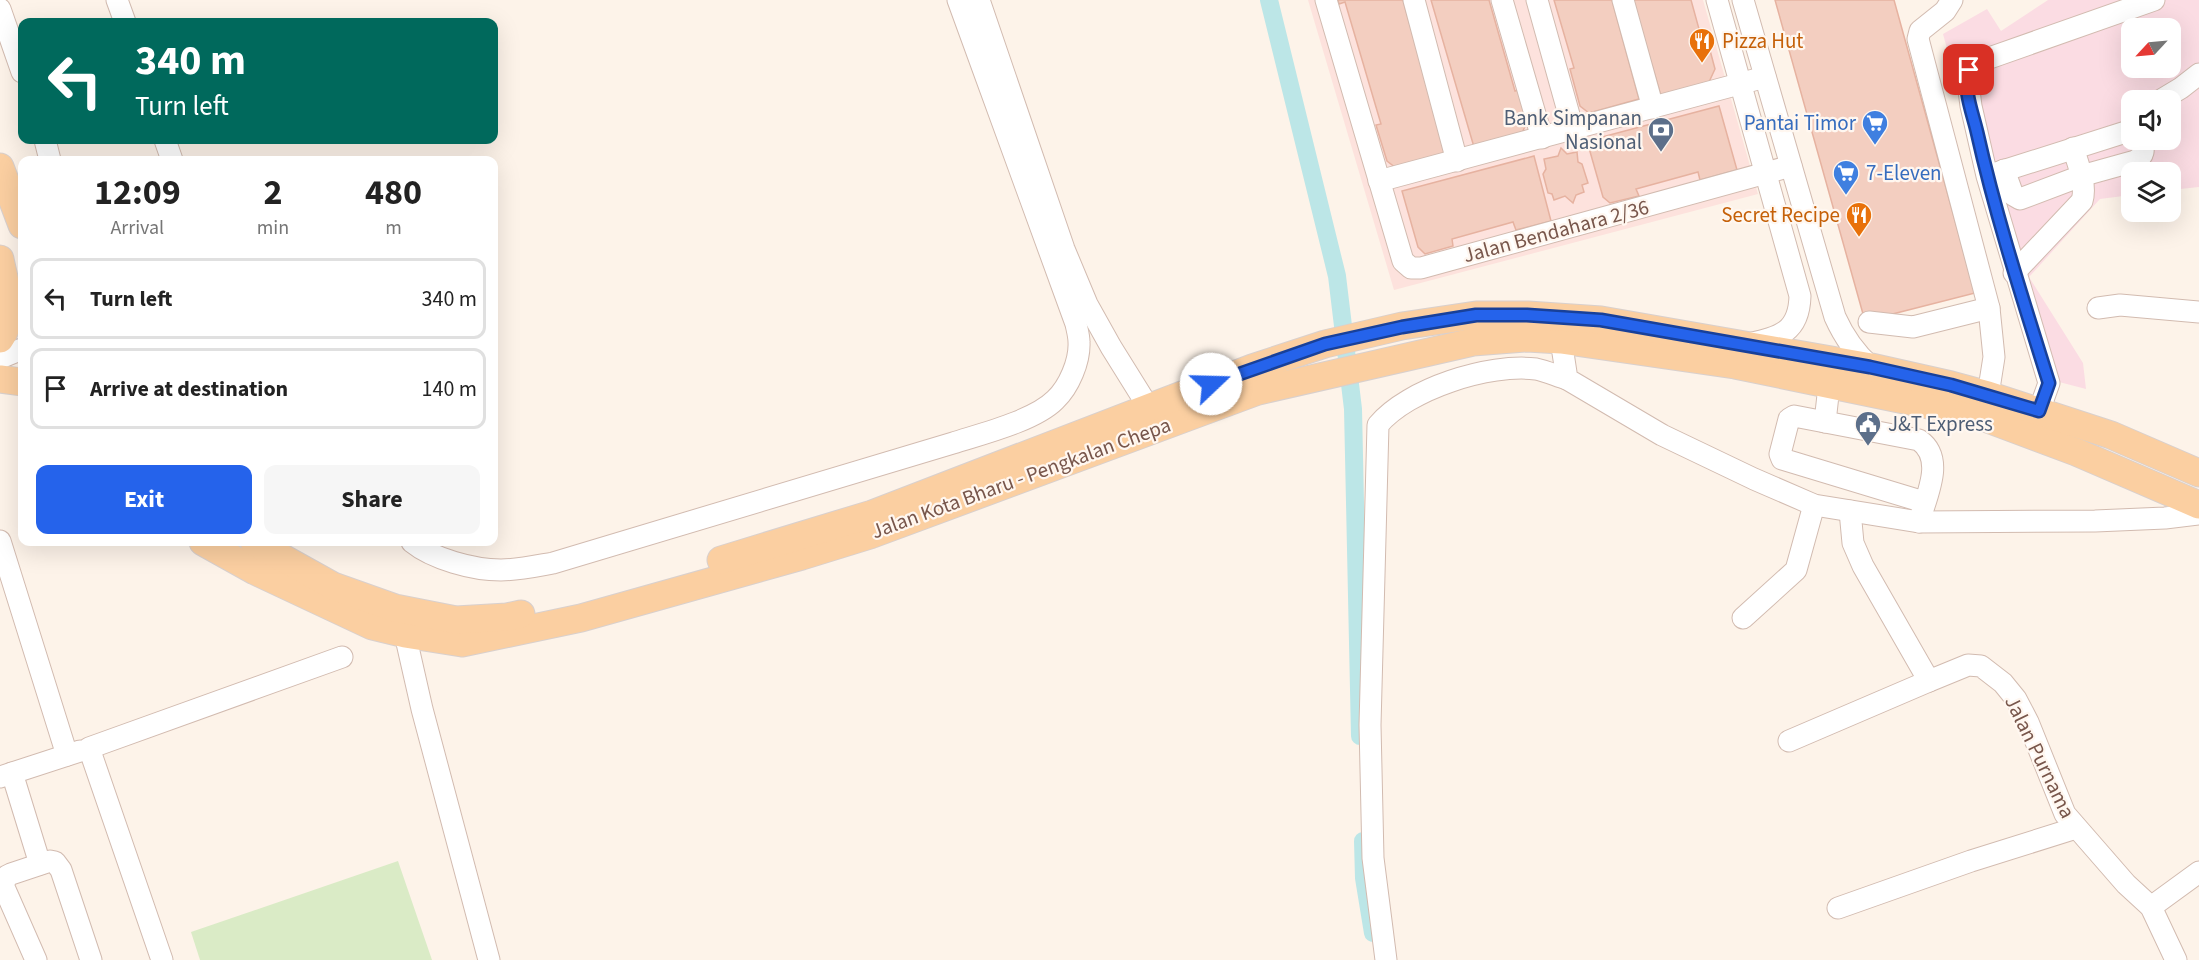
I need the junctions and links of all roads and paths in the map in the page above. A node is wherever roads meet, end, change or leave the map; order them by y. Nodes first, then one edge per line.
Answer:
1 (117, 0) edge
2 (958, 0) edge
3 (980, 0) edge
4 (1326, 0) edge
5 (1414, 0) edge
6 (1502, 0) edge
7 (1536, 0) edge
8 (1623, 0) edge
9 (1717, 0) edge
10 (1743, 0) edge
11 (1952, 0) edge
12 (2154, 0) edge
13 (0, 9) edge
14 (124, 18) edge
15 (18, 61) edge
16 (2199, 74) edge
17 (1766, 78) junction
18 (1741, 84) junction
19 (2178, 90) edge
20 (1653, 108) junction
21 (1573, 129) junction
22 (2121, 133) edge
23 (1542, 138) junction
24 (2073, 148) junction
25 (2143, 150) edge
26 (1457, 160) junction
27 (1791, 166) junction
28 (0, 167) edge
29 (1767, 172) junction
30 (1995, 173) junction
31 (2081, 176) junction
32 (1379, 181) junction
33 (18, 214) edge
34 (0, 245) edge
35 (0, 259) edge
36 (2014, 273) junction
37 (18, 291) edge
38 (1989, 308) junction
39 (2098, 308) dead end
40 (2199, 312) edge
41 (1869, 322) dead end
42 (0, 339) edge
43 (1561, 340) junction
44 (1742, 346) junction
45 (18, 351) edge
46 (0, 358) edge
47 (18, 366) edge
48 (1870, 367) junction
49 (0, 373) edge
50 (0, 379) edge
51 (1567, 379) junction
52 (18, 381) edge
53 (1829, 386) junction
54 (1988, 395) junction
55 (1149, 408) junction
56 (2039, 411) junction
57 (1825, 422) junction
58 (2199, 474) edge
59 (1814, 505) junction
60 (2199, 505) edge
61 (1850, 511) junction
62 (1922, 512) junction
63 (2199, 514) edge
64 (0, 542) edge
65 (211, 546) edge
66 (261, 546) edge
67 (417, 546) edge
68 (1743, 618) dead end
69 (405, 634) junction
70 (342, 657) dead end
71 (1929, 681) junction
72 (1789, 741) dead end
73 (89, 748) junction
74 (67, 755) junction
75 (6, 775) edge
76 (2076, 828) junction
77 (40, 864) junction
78 (2199, 872) edge
79 (2151, 907) junction
80 (1838, 908) dead end
81 (36, 960) edge
82 (91, 960) edge
83 (162, 960) edge
84 (489, 960) edge
85 (1386, 960) edge
86 (2176, 960) edge

1 - 14 street
2 - 67 street
3 - 55 street
4 - 32 street
5 - 26 street
6 - 23 street
7 - 21 street
8 - 20 street
9 - 18 street
10 - 17 street
11 - 38 street
12 - 30 street
13 - 15 street
16 - 19 street
17 - 18 street
17 - 27 street
18 - 20 street
18 - 29 street
20 - 21 street
21 - 23 street
22 - 24 street
23 - 26 street
24 - 30 street
24 - 31 street
25 - 31 street
26 - 32 street
27 - 29 street, Jalan Bendahara 2/36
27 - 48 street
28 - 33 main road
29 - 32 street, Jalan Bendahara 2/36
29 - 44 street
30 - 31 street
30 - 36 street
31 - 36 street
34 - 37 main road
35 - 42 main road
36 - 56 street
38 - 41 street
38 - 54 street
39 - 40 street
43 - 51 street
43 - 53 main road, Jalan Kota Bharu - Pengkalan Chepa
43 - 69 main road, Jalan Kota Bharu - Pengkalan Chepa
44 - 48 main road, Jalan Kota Bharu - Pengkalan Chepa
44 - 55 main road, Jalan Kota Bharu - Pengkalan Chepa
45 - 46 street
47 - 49 street
48 - 54 main road, Jalan Kota Bharu - Pengkalan Chepa
50 - 52 main road
51 - 59 street
51 - 85 street
53 - 57 street
53 - 60 main road, Jalan Kota Bharu - Pengkalan Chepa
54 - 56 main road, Jalan Kota Bharu - Pengkalan Chepa
55 - 66 main road, Jalan Kota Bharu - Pengkalan Chepa
56 - 58 main road, Jalan Kota Bharu - Pengkalan Chepa
57 - 62 street
57 - 62 street
59 - 61 street
59 - 68 street
61 - 62 street
61 - 71 street
62 - 63 street
64 - 74 street
65 - 69 main road, Jalan Kota Bharu - Pengkalan Chepa
69 - 84 street
70 - 73 street
71 - 72 street, Jalan Purnama
71 - 76 street, Jalan Purnama
73 - 74 street
73 - 83 street
74 - 75 street
75 - 77 street
76 - 79 street, Jalan Purnama
76 - 80 street
77 - 81 street
77 - 82 street
78 - 79 street
79 - 86 street, Jalan Purnama

